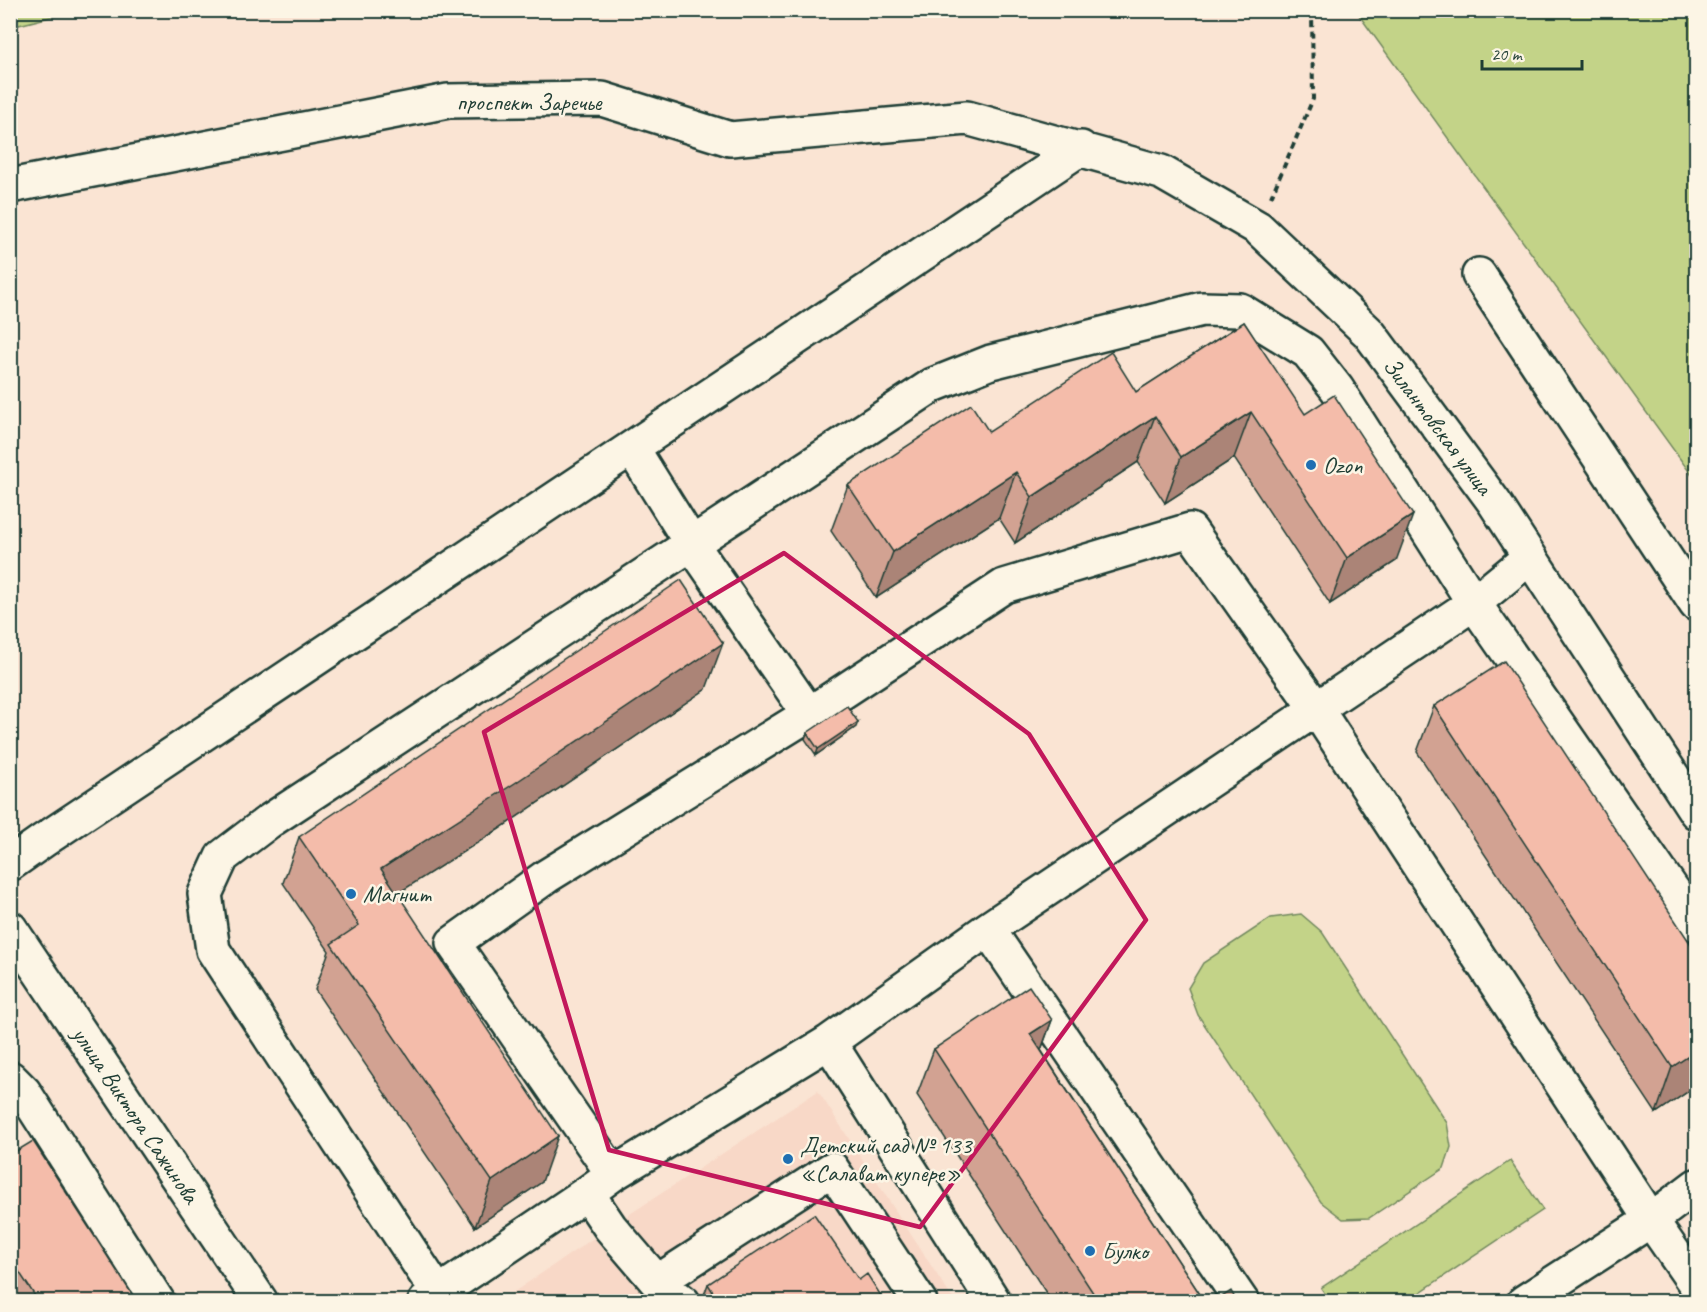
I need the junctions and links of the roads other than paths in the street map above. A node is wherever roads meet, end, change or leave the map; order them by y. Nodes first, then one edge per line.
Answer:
1 (1081, 148) junction
2 (10, 186) edge
3 (1479, 275) dead end
4 (632, 448) junction
5 (691, 543) junction
6 (1530, 557) junction
7 (1474, 603) junction
8 (1696, 604) edge
9 (1317, 710) junction
10 (809, 714) junction
11 (1696, 812) edge
12 (10, 864) edge
13 (1696, 924) edge
14 (10, 928) edge
15 (988, 929) junction
16 (829, 1042) junction
17 (10, 1078) edge
18 (613, 1174) junction
19 (1696, 1186) edge
20 (587, 1194) junction
21 (1651, 1220) junction
22 (657, 1282) junction
23 (1696, 1285) edge
24 (431, 1297) edge
25 (158, 1302) edge
26 (261, 1302) edge
27 (683, 1302) edge
28 (920, 1302) edge
29 (994, 1302) edge
30 (1242, 1302) edge
31 (1524, 1302) edge

1 - 2 street, проспект Заречье
1 - 4 street
1 - 6 street, Зилантовская улица
3 - 8 street
4 - 5 street
4 - 12 street
5 - 7 street
5 - 10 street
5 - 24 street
6 - 7 street
6 - 11 street, Зилантовская улица
7 - 9 street
7 - 13 street
9 - 10 street
9 - 15 street
9 - 21 street
10 - 18 street
14 - 26 street, улица Виктора Сажинова
15 - 16 street
15 - 30 street
16 - 18 street
16 - 29 street
17 - 25 street
18 - 20 street
19 - 21 street
20 - 22 street
20 - 24 street
21 - 23 street
21 - 31 street
22 - 27 street
22 - 28 street

